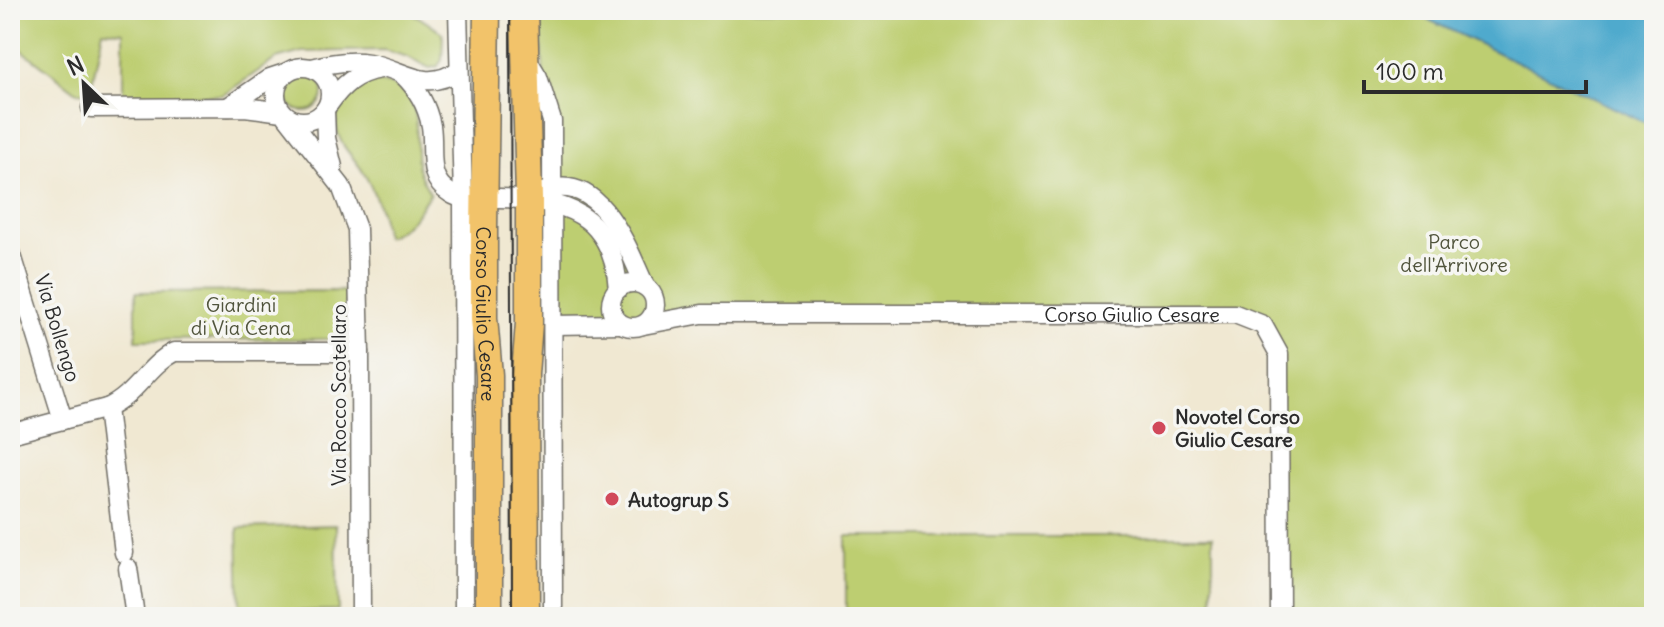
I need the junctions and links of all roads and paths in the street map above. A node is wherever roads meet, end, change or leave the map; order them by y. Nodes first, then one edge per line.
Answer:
1 (458, 10) edge
2 (487, 10) edge
3 (524, 10) edge
4 (312, 68) junction
5 (459, 70) junction
6 (394, 71) junction
7 (285, 73) junction
8 (228, 107) junction
9 (327, 107) junction
10 (91, 108) dead end
11 (285, 114) junction
12 (336, 178) junction
13 (545, 197) junction
14 (474, 198) junction
15 (10, 249) edge
16 (618, 289) junction
17 (650, 293) junction
18 (702, 314) junction
19 (621, 324) junction
20 (553, 325) junction
21 (643, 325) junction
22 (360, 352) junction
23 (107, 408) junction
24 (63, 420) junction
25 (10, 434) edge
26 (135, 617) edge
27 (361, 617) edge
28 (464, 617) edge
29 (489, 617) edge
30 (526, 617) edge
31 (553, 617) edge
32 (1280, 617) edge

1 - 5 street, Corso Giulio Cesare
2 - 14 main road, Corso Giulio Cesare
3 - 13 main road, Corso Giulio Cesare
4 - 6 street
4 - 7 street
4 - 9 street
5 - 6 street
5 - 14 street, Corso Giulio Cesare
6 - 9 street
6 - 14 street
7 - 8 street
7 - 11 street
8 - 10 street
8 - 11 street
9 - 11 street
9 - 12 street, Via Rocco Scotellaro
11 - 12 street, Via Rocco Scotellaro
12 - 22 street, Via Rocco Scotellaro
13 - 14 street
13 - 16 street
13 - 17 street
13 - 20 street, Corso Giulio Cesare
13 - 30 main road, Corso Giulio Cesare
14 - 28 street, Corso Giulio Cesare
14 - 29 main road, Corso Giulio Cesare
15 - 24 street, Via Bollengo
16 - 17 street
16 - 19 street
17 - 18 street, Corso Giulio Cesare
17 - 21 street
18 - 21 street, Corso Giulio Cesare
18 - 32 street, Corso Giulio Cesare
19 - 20 street
19 - 21 street
20 - 31 street, Corso Giulio Cesare
22 - 23 street
22 - 27 street, Via Rocco Scotellaro
23 - 24 street
23 - 26 street
24 - 25 street

